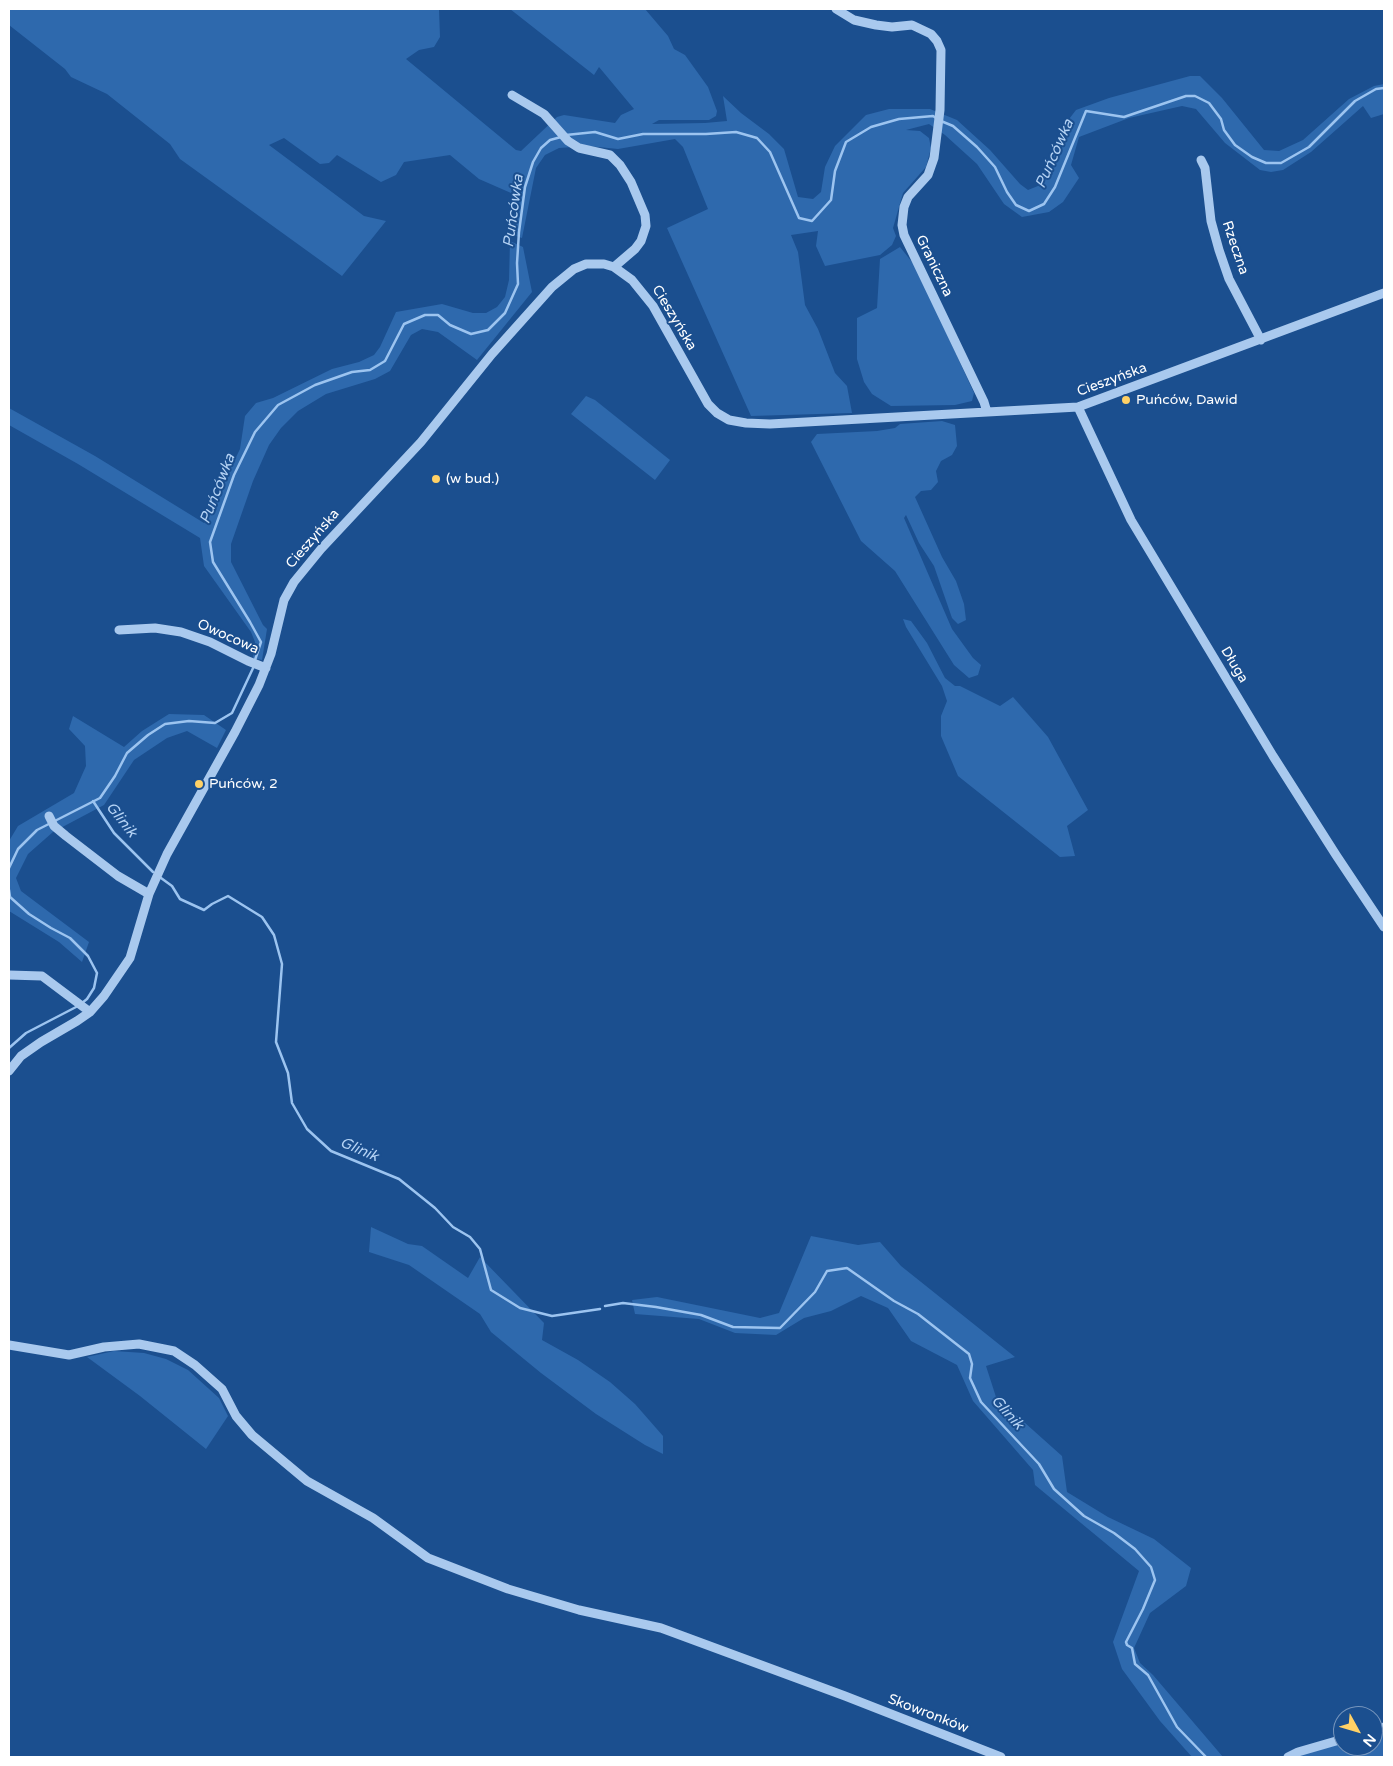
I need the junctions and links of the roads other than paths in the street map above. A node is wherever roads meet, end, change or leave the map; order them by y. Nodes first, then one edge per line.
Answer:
1 (836, 9) edge
2 (512, 95) dead end
3 (1201, 160) dead end
4 (614, 267) junction
5 (1384, 292) edge
6 (1261, 340) junction
7 (1078, 407) junction
8 (987, 412) junction
9 (119, 630) dead end
10 (263, 667) junction
11 (49, 816) dead end
12 (149, 894) junction
13 (1384, 927) edge
14 (9, 976) edge
15 (87, 1010) junction
16 (9, 1071) edge
17 (9, 1345) edge
18 (1333, 1742) edge
19 (1001, 1757) edge
20 (1288, 1757) edge

1 - 8 street, Graniczna
2 - 4 street
3 - 6 street, Rzeczna
4 - 8 street, Cieszyńska
4 - 10 street, Cieszyńska
5 - 6 street, Cieszyńska
6 - 7 street, Cieszyńska
7 - 8 street, Cieszyńska
7 - 13 street, Długa
9 - 10 street, Owocowa
10 - 12 street, Cieszyńska
11 - 12 street
12 - 15 street, Cieszyńska
14 - 15 street
15 - 16 street, Cieszyńska
17 - 19 street, Skowronków
18 - 20 street

